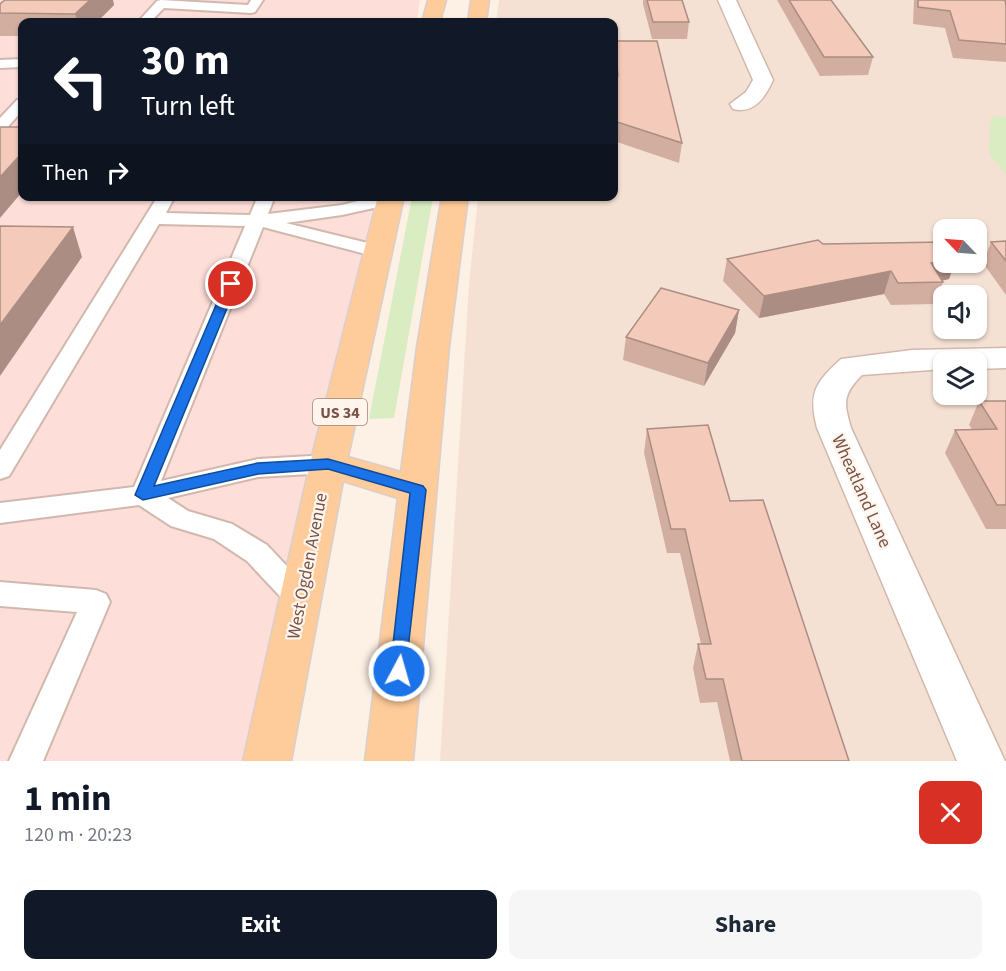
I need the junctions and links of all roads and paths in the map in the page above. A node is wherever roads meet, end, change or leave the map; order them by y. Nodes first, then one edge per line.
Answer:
1 (257, 0) edge
2 (437, 0) edge
3 (480, 0) edge
4 (727, 0) edge
5 (196, 7) edge
6 (148, 18) edge
7 (432, 18) edge
8 (478, 18) edge
9 (18, 63) edge
10 (0, 64) edge
11 (741, 104) dead end
12 (18, 107) edge
13 (0, 127) edge
14 (164, 201) edge
15 (265, 201) edge
16 (378, 201) edge
17 (389, 201) edge
18 (454, 201) edge
19 (154, 218) junction
20 (257, 221) junction
21 (377, 251) junction
22 (1006, 358) edge
23 (328, 464) junction
24 (0, 470) edge
25 (418, 490) junction
26 (143, 495) junction
27 (0, 513) edge
28 (0, 594) edge
29 (302, 601) junction
30 (26, 761) edge
31 (267, 761) edge
32 (389, 761) edge
33 (981, 761) edge

1 - 5 lane
2 - 7 main road
3 - 8 main road
4 - 11 street
5 - 6 lane
9 - 10 lane
12 - 13 lane
14 - 19 lane
15 - 20 lane
16 - 20 lane
17 - 21 main road, West Ogden Avenue / US 34
18 - 25 main road
19 - 20 lane
19 - 24 lane
20 - 21 lane
20 - 26 lane
21 - 23 main road, West Ogden Avenue / US 34
22 - 33 street, Wheatland Lane
23 - 25 main road
23 - 26 lane
23 - 29 main road, West Ogden Avenue / US 34
25 - 32 main road
26 - 27 lane
26 - 29 lane
28 - 30 lane
29 - 31 main road, West Ogden Avenue / US 34

